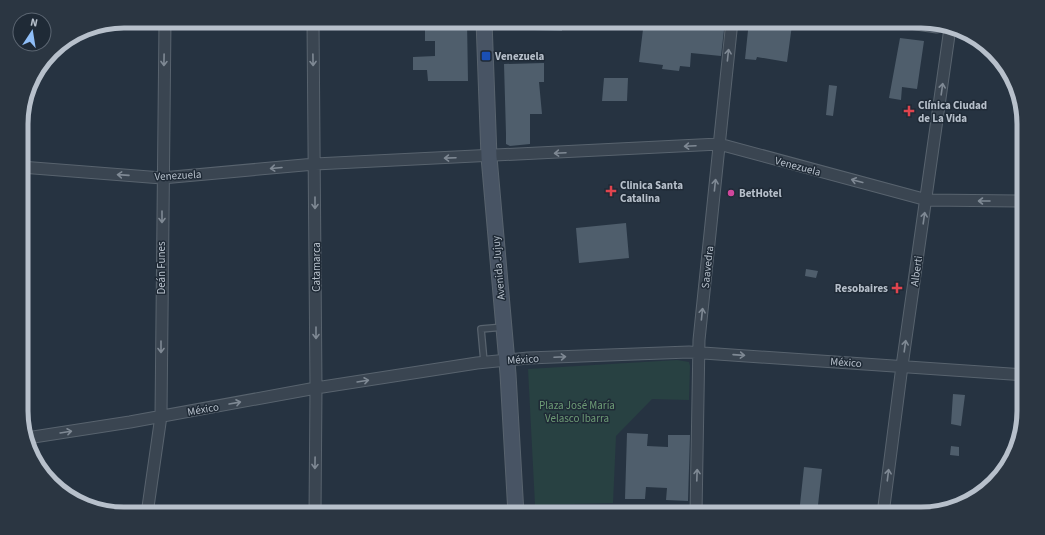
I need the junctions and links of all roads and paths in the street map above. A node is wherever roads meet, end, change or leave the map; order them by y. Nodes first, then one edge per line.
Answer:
1 (165, 28) edge
2 (313, 28) edge
3 (484, 28) edge
4 (731, 28) edge
5 (949, 32) edge
6 (719, 144) junction
7 (489, 157) junction
8 (315, 164) junction
9 (28, 168) edge
10 (162, 178) junction
11 (927, 200) junction
12 (1017, 201) edge
13 (504, 327) junction
14 (700, 353) junction
15 (507, 360) junction
16 (484, 362) junction
17 (902, 366) junction
18 (1017, 374) edge
19 (316, 388) junction
20 (160, 416) junction
21 (31, 437) edge
22 (148, 507) edge
23 (315, 507) edge
24 (516, 507) edge
25 (696, 507) edge
26 (885, 507) edge

1 -> 10 street, Deán Funes
2 -> 8 street, Catamarca
3 - 7 main road, Avenida Jujuy
6 -> 4 street, Saavedra
11 -> 5 street, Alberti
6 -> 7 street, Venezuela
11 -> 6 street, Venezuela
14 -> 6 street, Saavedra
7 -> 8 street, Venezuela
7 - 13 main road, Avenida Jujuy
8 -> 10 street, Venezuela
8 -> 19 street, Catamarca
10 -> 9 street, Venezuela
10 -> 20 street, Deán Funes
12 -> 11 street, Venezuela
17 -> 11 street, Alberti
13 - 15 main road, Avenida Jujuy
13 - 16 lane
15 -> 14 street, México
14 -> 17 street, México
25 -> 14 street, Saavedra
15 - 16 street, México
15 - 24 main road, Avenida Jujuy
19 -> 16 street, México
17 - 18 street, México
26 -> 17 street, Alberti
20 -> 19 street, México
19 -> 23 street, Catamarca
21 -> 20 street, México
20 - 22 street, Deán Funes

